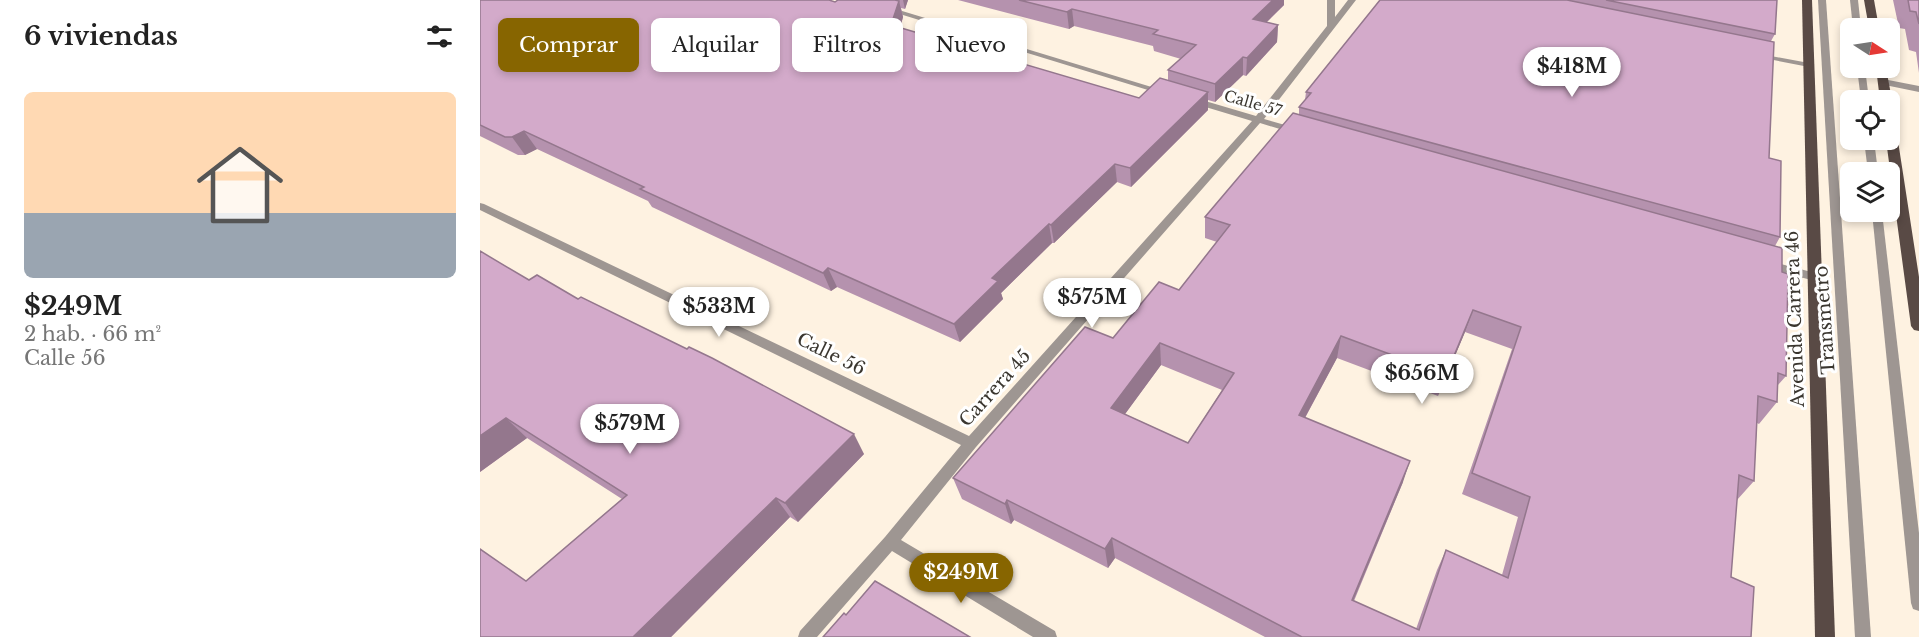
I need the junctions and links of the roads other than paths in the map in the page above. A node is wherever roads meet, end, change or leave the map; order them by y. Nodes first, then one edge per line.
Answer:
1 (858, 0) edge
2 (1331, 0) edge
3 (1352, 0) edge
4 (1807, 0) edge
5 (1822, 0) edge
6 (1854, 0) edge
7 (1869, 0) edge
8 (1856, 18) edge
9 (1872, 18) edge
10 (1331, 26) junction
11 (1745, 52) edge
12 (1809, 65) junction
13 (1882, 78) edge
14 (1883, 82) junction
15 (1919, 89) edge
16 (1884, 90) edge
17 (1258, 120) junction
18 (1303, 133) edge
19 (1893, 150) edge
20 (480, 206) edge
21 (1878, 222) edge
22 (1756, 261) edge
23 (1815, 277) junction
24 (1917, 306) edge
25 (1919, 326) edge
26 (971, 443) junction
27 (890, 542) junction
28 (1919, 603) edge
29 (806, 637) edge
30 (1048, 637) edge
31 (1825, 637) edge
32 (1863, 637) edge

1 - 17 street, Calle 57
2 - 10 street
3 - 10 street, Carrera 45
4 - 12 main road, Avenida Carrera 46
5 - 32 street, Transmetro
6 - 8 street
7 - 9 main road
10 - 17 street, Carrera 45
11 - 12 street
12 - 23 main road, Avenida Carrera 46
13 - 14 main road
14 - 15 street
14 - 16 main road
17 - 18 street, Calle 57
17 - 26 street, Carrera 45
19 - 24 main road
20 - 26 street, Calle 56
21 - 28 street
22 - 23 street
23 - 31 main road, Avenida Carrera 46
24 - 25 main road
26 - 27 street, Carrera 45
27 - 29 street, Carrera 45
27 - 30 street

